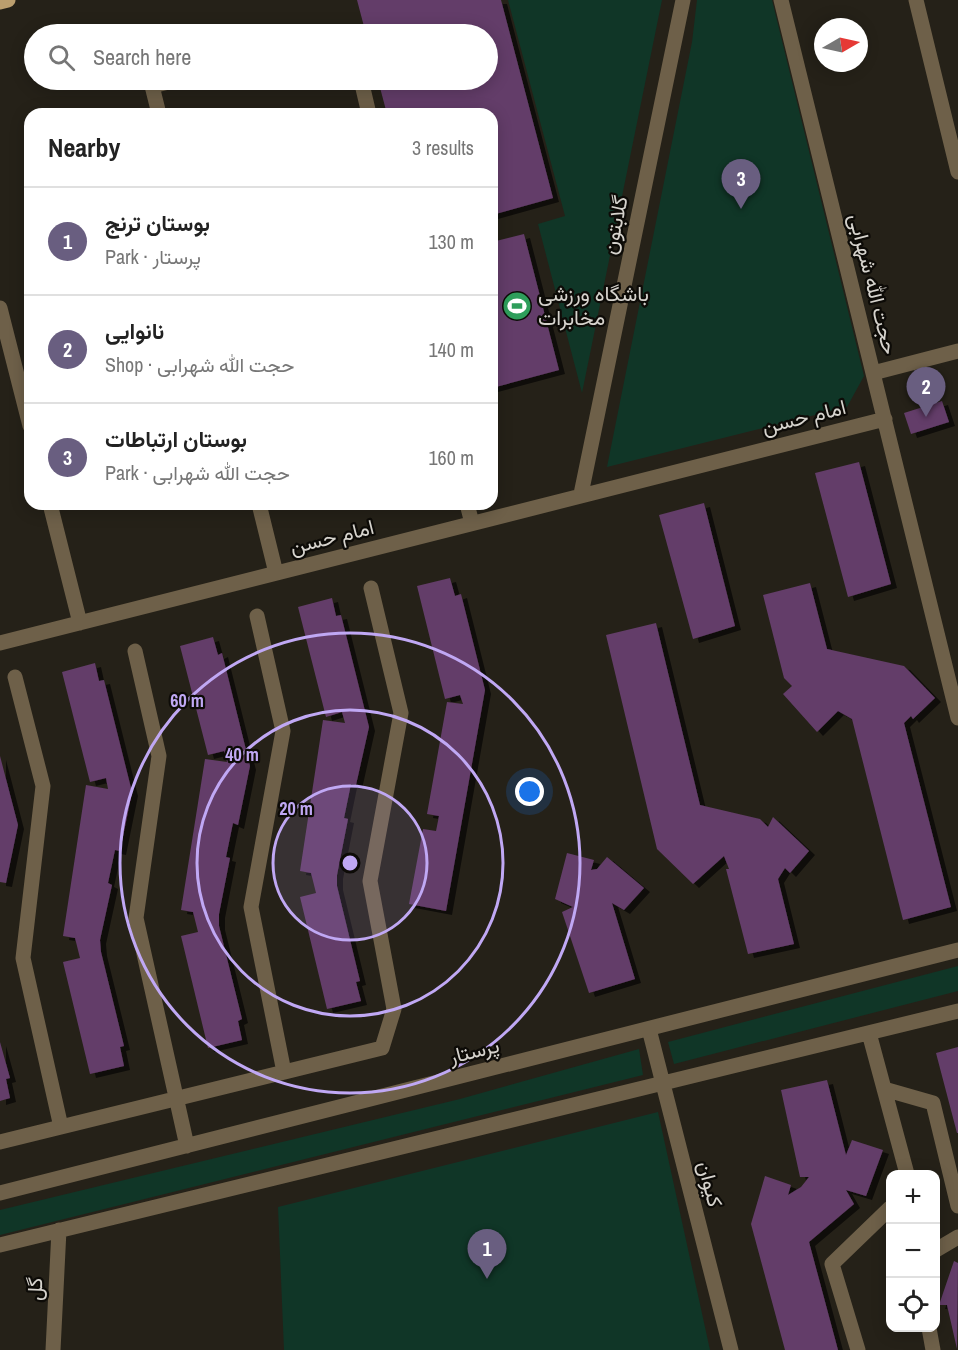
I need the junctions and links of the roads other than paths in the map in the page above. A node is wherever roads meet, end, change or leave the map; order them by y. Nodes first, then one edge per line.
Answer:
1 (8, 0) edge
2 (683, 0) edge
3 (781, 0) edge
4 (916, 0) edge
5 (0, 2) edge
6 (153, 90) edge
7 (363, 90) edge
8 (158, 108) edge
9 (368, 108) edge
10 (958, 172) edge
11 (0, 308) edge
12 (958, 351) edge
13 (873, 373) junction
14 (24, 402) edge
15 (885, 419) junction
16 (581, 495) junction
17 (52, 510) edge
18 (260, 510) edge
19 (469, 510) edge
20 (472, 523) junction
21 (276, 573) junction
22 (371, 588) dead end
23 (257, 616) dead end
24 (80, 622) junction
25 (0, 643) edge
26 (135, 651) dead end
27 (15, 677) dead end
28 (958, 718) edge
29 (958, 950) edge
30 (958, 1011) edge
31 (649, 1029) junction
32 (869, 1033) junction
33 (285, 1072) junction
34 (663, 1083) junction
35 (884, 1089) junction
36 (176, 1099) junction
37 (61, 1127) junction
38 (0, 1142) edge
39 (187, 1146) junction
40 (906, 1170) edge
41 (0, 1193) edge
42 (958, 1206) edge
43 (886, 1213) edge
44 (59, 1230) junction
45 (958, 1237) edge
46 (0, 1245) edge
47 (940, 1248) edge
48 (930, 1332) edge
49 (53, 1350) edge
50 (730, 1350) edge
51 (858, 1350) edge
52 (933, 1350) edge

1 - 5 main road
2 - 16 street, گلابتون
3 - 13 street, حجت الله شهرابی
4 - 10 street
6 - 8 street
7 - 9 street
11 - 14 street
12 - 13 street
13 - 15 street, حجت الله شهرابی
15 - 16 street, امام حسن
15 - 28 street, حجت الله شهرابی
16 - 20 street, امام حسن
17 - 24 street
18 - 21 street
19 - 20 street
20 - 21 street, امام حسن
21 - 24 street, امام حسن
22 - 33 street
23 - 33 street
24 - 25 street, امام حسن
26 - 36 street
27 - 37 street
29 - 31 street, پرستار
30 - 32 street
31 - 34 street, کیوان
31 - 39 street, پرستار
32 - 34 street
32 - 35 street
33 - 36 street
34 - 44 street
34 - 50 street, کیوان
35 - 40 street
35 - 42 street
36 - 37 street
36 - 39 street
37 - 38 street
39 - 41 street, پرستار
43 - 51 street
44 - 46 street
44 - 49 street, گل
45 - 47 street
48 - 52 street

